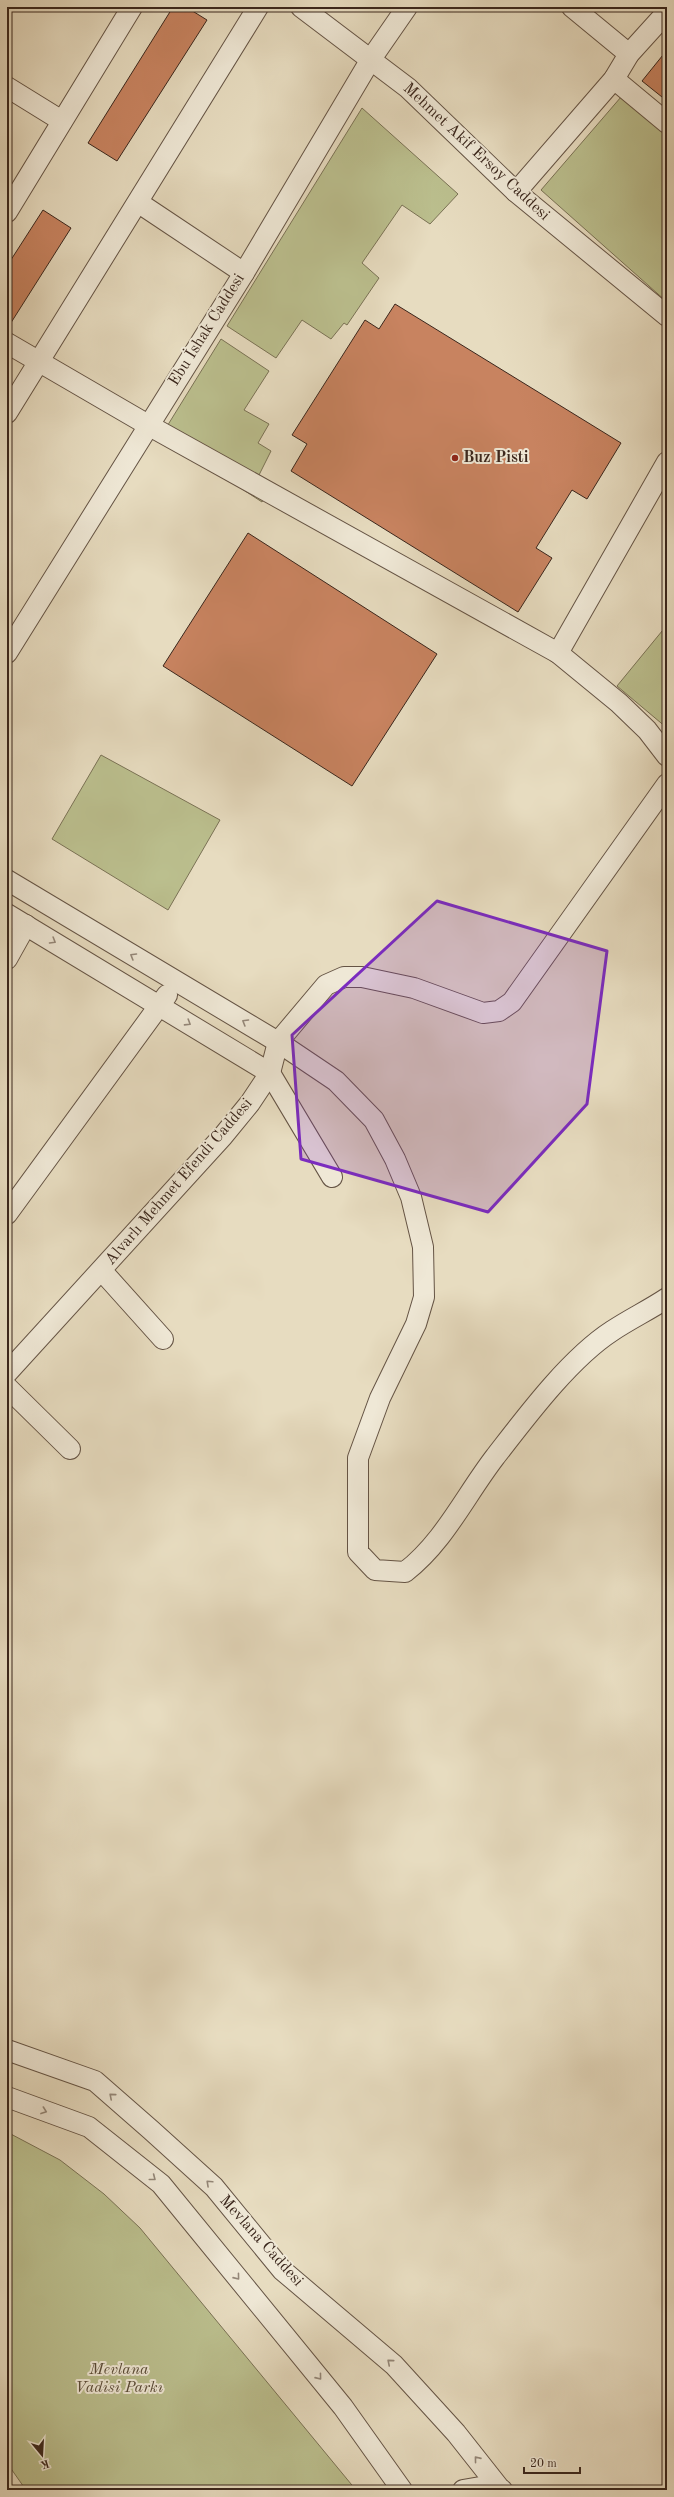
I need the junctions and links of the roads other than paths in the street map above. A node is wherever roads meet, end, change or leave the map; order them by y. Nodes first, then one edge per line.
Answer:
1 (132, 7) edge
2 (258, 7) edge
3 (301, 7) edge
4 (407, 7) edge
5 (572, 7) edge
6 (667, 12) edge
7 (629, 54) junction
8 (371, 59) junction
9 (614, 79) junction
10 (7, 87) edge
11 (62, 121) junction
12 (667, 123) edge
13 (516, 192) junction
14 (139, 203) junction
15 (7, 212) edge
16 (244, 273) junction
17 (667, 316) edge
18 (7, 343) edge
19 (38, 362) junction
20 (7, 413) edge
21 (148, 425) junction
22 (667, 462) edge
23 (7, 653) edge
24 (558, 653) junction
25 (667, 756) edge
26 (667, 784) edge
27 (7, 880) edge
28 (7, 914) edge
29 (26, 925) junction
30 (7, 959) edge
31 (176, 981) junction
32 (160, 1005) junction
33 (278, 1042) junction
34 (270, 1073) junction
35 (332, 1177) dead end
36 (7, 1214) edge
37 (102, 1271) junction
38 (667, 1298) edge
39 (163, 1339) dead end
40 (7, 1373) edge
41 (7, 1387) edge
42 (70, 1449) dead end
43 (7, 2050) edge
44 (7, 2097) edge
45 (402, 2490) edge
46 (463, 2490) edge
47 (501, 2490) edge

1 - 11 street
2 - 14 street
3 - 8 street, Mehmet Akif Ersoy Caddesi
4 - 8 street, Ebu İshak Caddesi
5 - 7 street
6 - 7 street
7 - 9 street
8 - 13 street, Mehmet Akif Ersoy Caddesi
8 - 16 street, Ebu İshak Caddesi
9 - 12 street
9 - 13 street
10 - 11 street
11 - 15 street
13 - 17 street, Mehmet Akif Ersoy Caddesi
14 - 16 street
14 - 19 street
16 - 21 street, Ebu İshak Caddesi
18 - 19 street
19 - 20 street
19 - 21 street
21 - 23 street, Ebu İshak Caddesi
21 - 24 street
22 - 24 street
24 - 25 street
26 - 33 street
31 -> 27 street
28 - 29 street
29 - 30 street
29 -> 32 street
31 - 32 street
33 -> 31 street
32 -> 34 street
32 - 36 street
33 - 34 street, Alvarlı Mehmet Efendi Caddesi
33 - 38 street
34 - 35 street
34 - 37 street, Alvarlı Mehmet Efendi Caddesi
37 - 39 street
37 - 40 street, Alvarlı Mehmet Efendi Caddesi
41 - 42 street
47 -> 43 street, Mevlana Caddesi
44 -> 45 street
46 - 47 street

